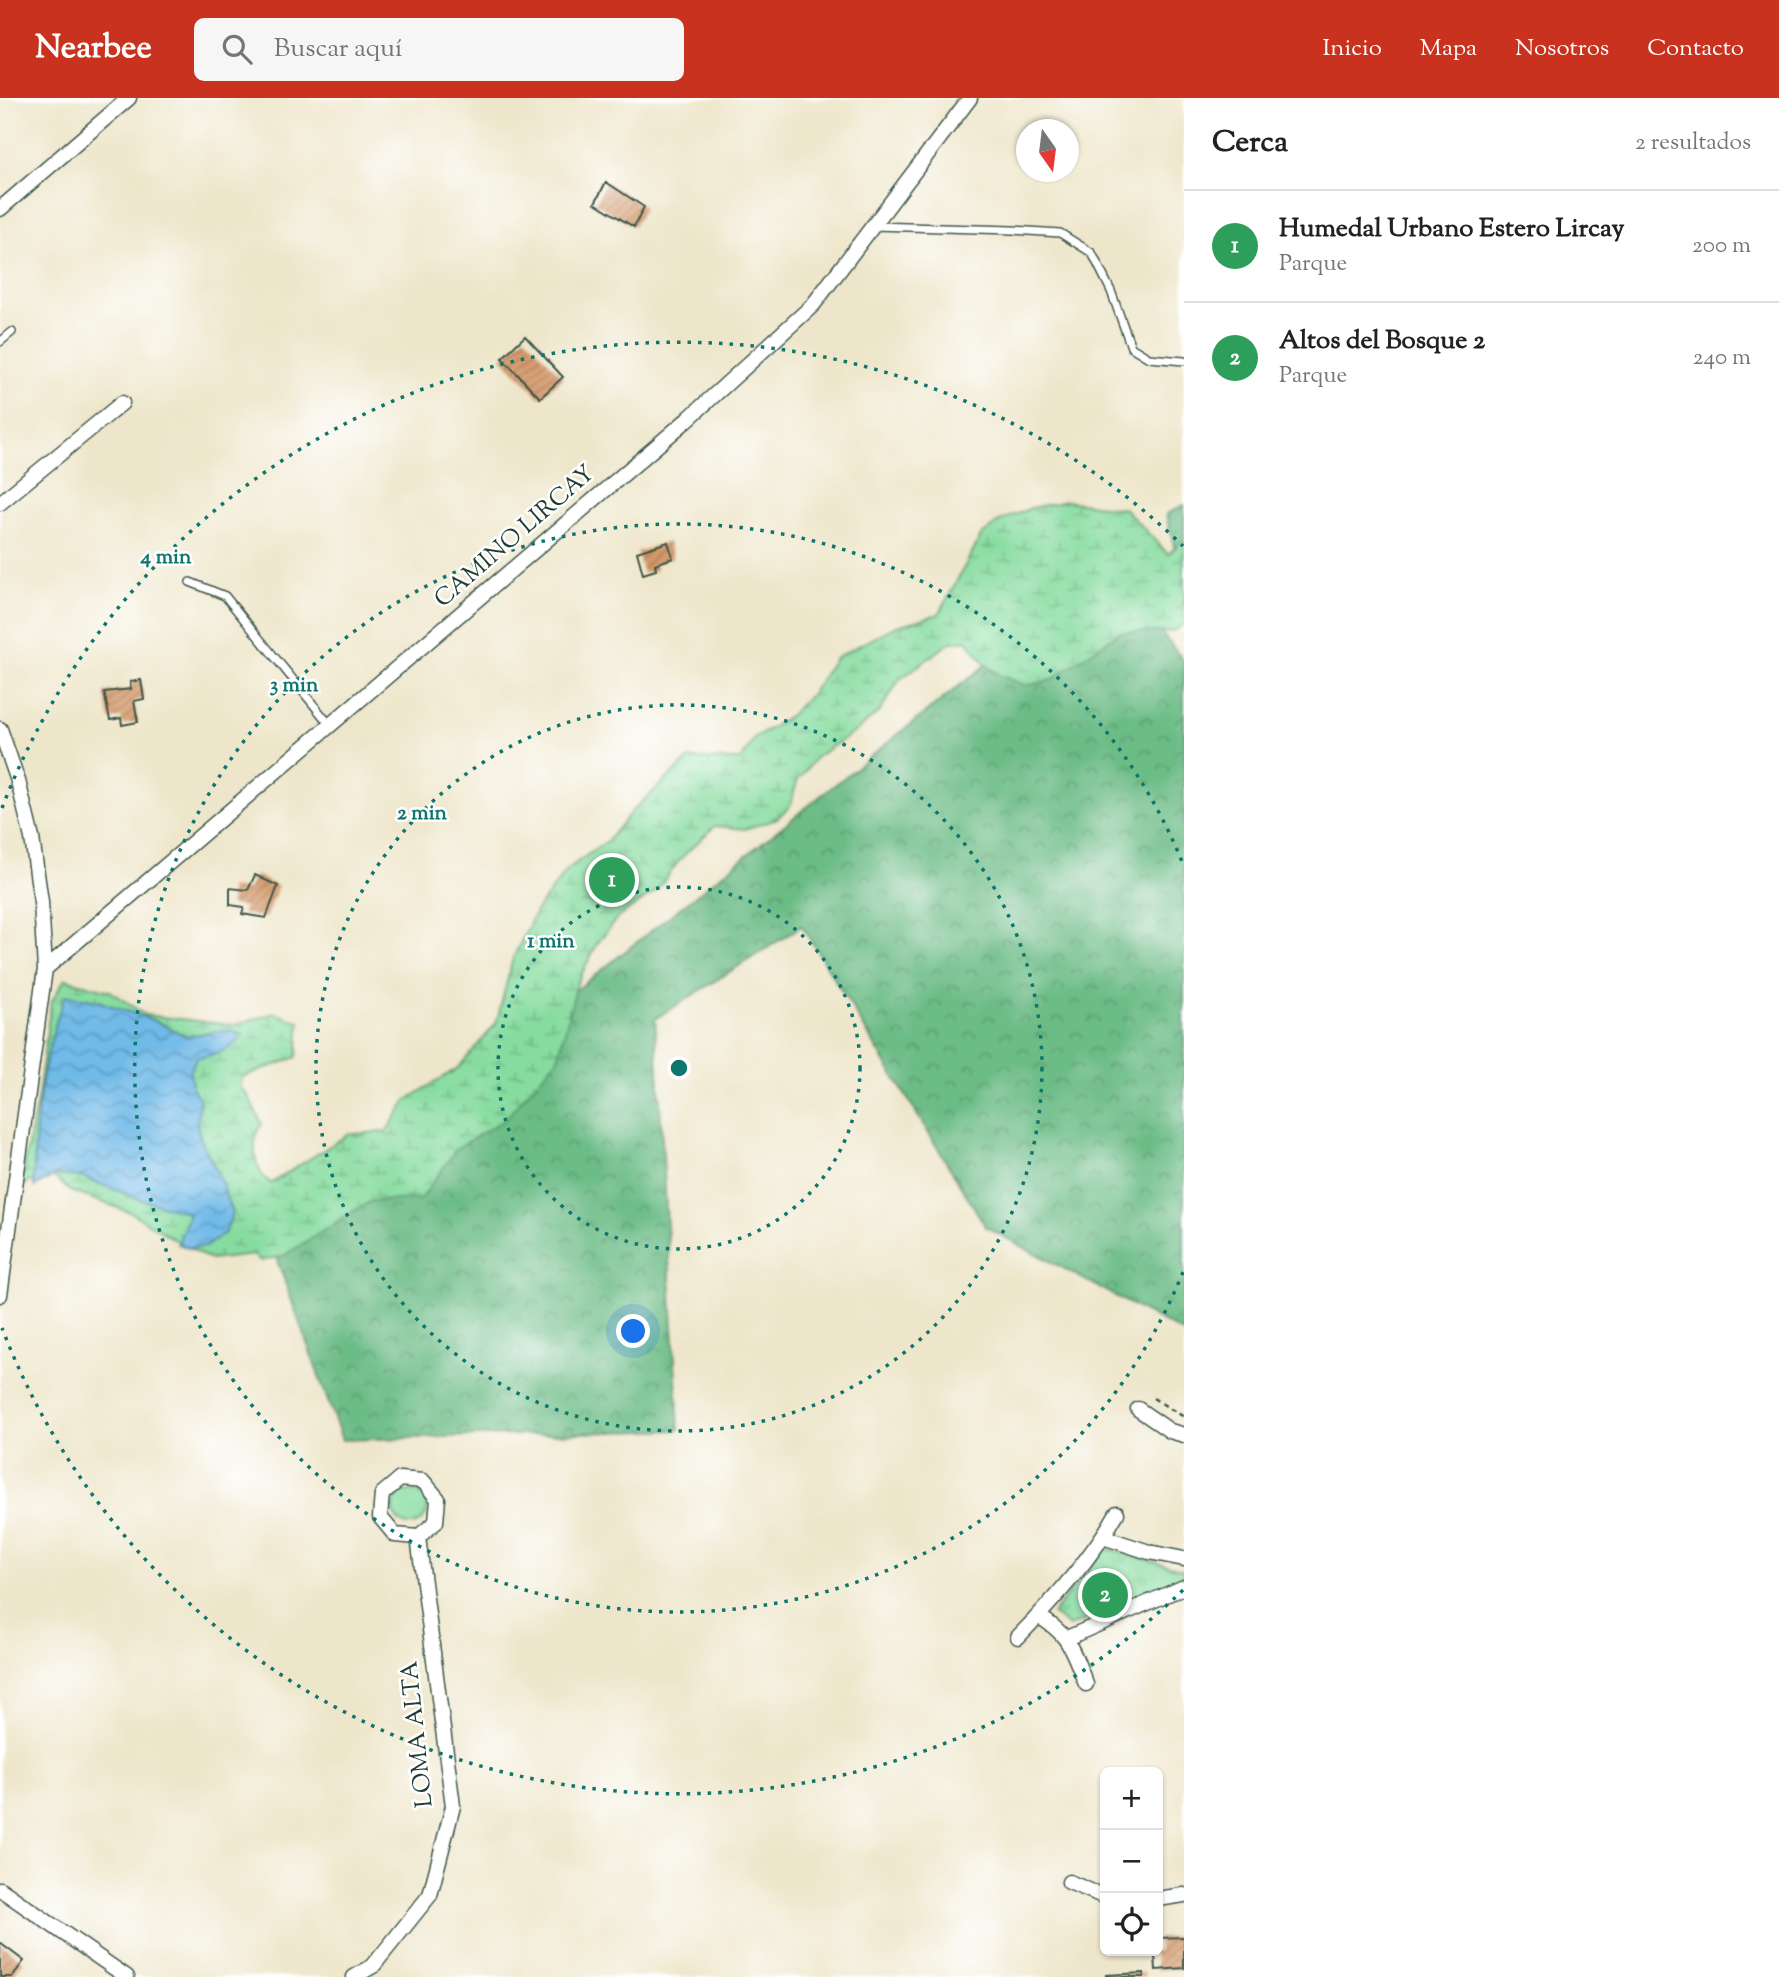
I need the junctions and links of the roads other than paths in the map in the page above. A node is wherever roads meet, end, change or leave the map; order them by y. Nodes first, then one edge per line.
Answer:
1 (129, 98) edge
2 (970, 98) edge
3 (0, 209) edge
4 (872, 226) junction
5 (12, 332) dead end
6 (0, 342) edge
7 (1184, 361) edge
8 (122, 403) dead end
9 (0, 503) edge
10 (190, 582) dead end
11 (330, 725) junction
12 (0, 729) edge
13 (45, 969) junction
14 (0, 1295) edge
15 (1138, 1409) dead end
16 (1184, 1435) edge
17 (1117, 1513) dead end
18 (418, 1537) junction
19 (1103, 1537) junction
20 (1184, 1559) edge
21 (1184, 1587) edge
22 (1038, 1616) junction
23 (1017, 1637) dead end
24 (1067, 1638) junction
25 (1086, 1684) dead end
26 (1069, 1882) dead end
27 (0, 1889) edge
28 (1100, 1895) edge
29 (1184, 1895) edge
30 (1163, 1898) edge
31 (127, 1977) edge
32 (354, 1977) edge

1 - 3 street
2 - 4 street, CAMINO LIRCAY
4 - 7 lane
4 - 11 street, CAMINO LIRCAY
5 - 6 lane
8 - 9 street
10 - 11 lane
11 - 13 street, CAMINO LIRCAY
12 - 13 street
13 - 14 street
15 - 16 street
17 - 19 street
18 - 18 street
18 - 32 street, LOMA ALTA
19 - 20 street
19 - 22 street
21 - 24 street
22 - 23 street
22 - 24 street
24 - 25 street
26 - 28 street
27 - 31 street
29 - 30 street

